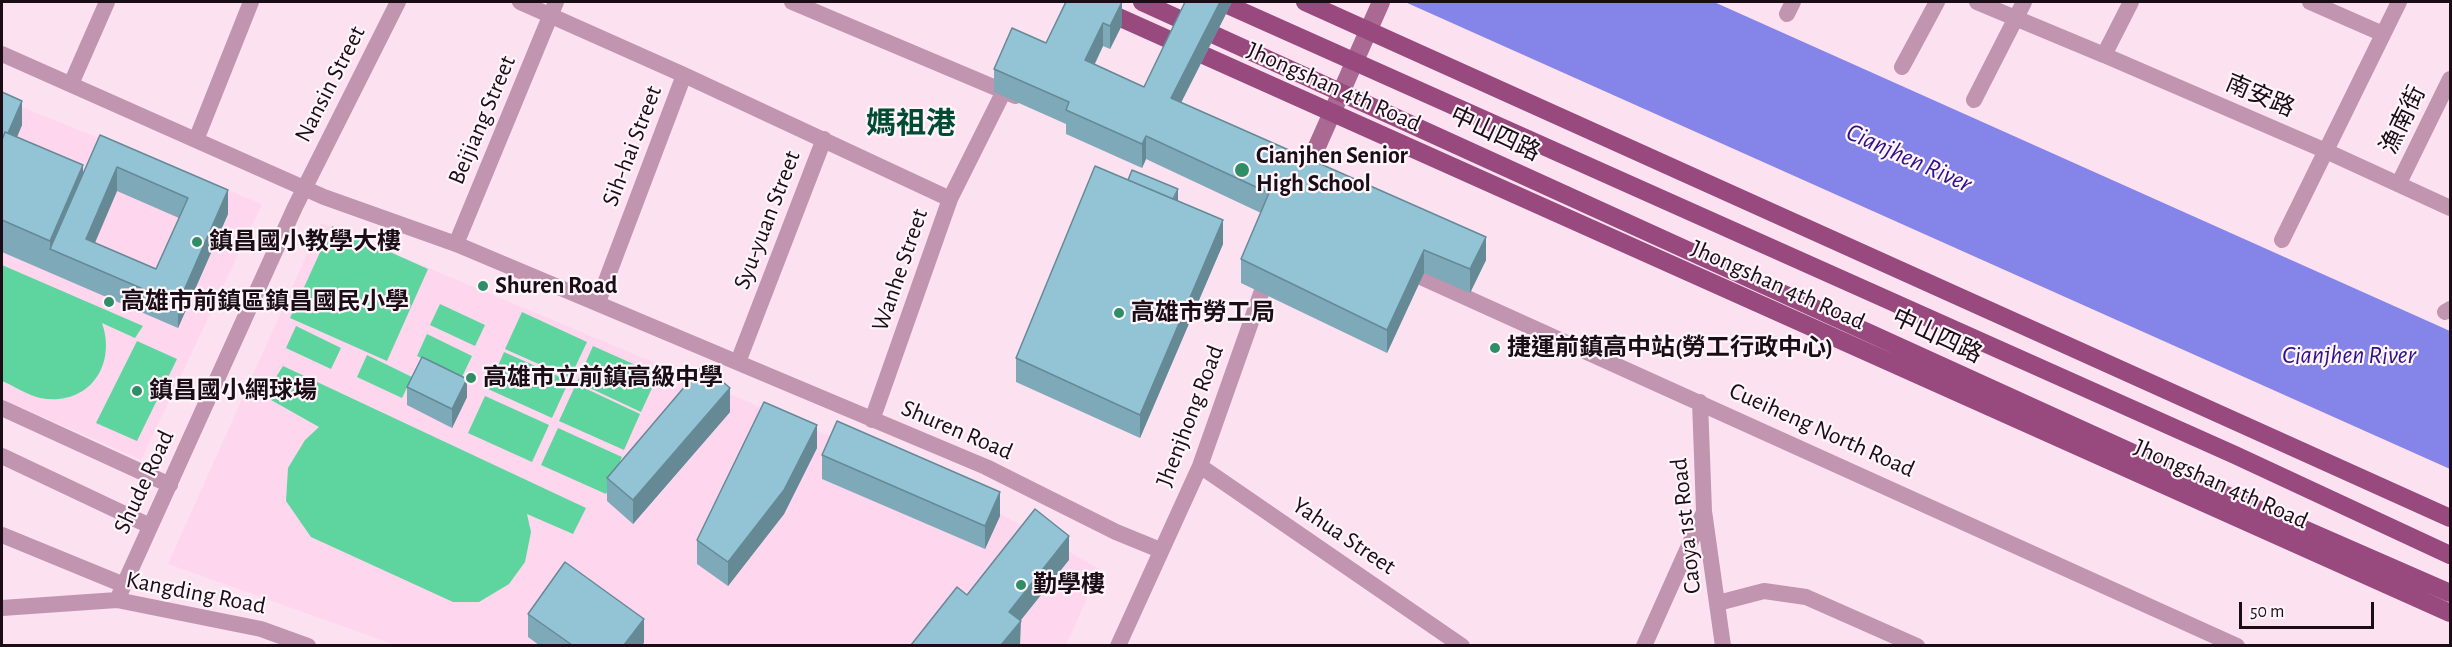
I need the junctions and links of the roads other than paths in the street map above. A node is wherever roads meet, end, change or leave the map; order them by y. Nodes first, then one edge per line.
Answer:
1 (107, 2) edge
2 (251, 2) edge
3 (398, 2) edge
4 (520, 2) edge
5 (792, 2) edge
6 (1085, 2) edge
7 (1142, 2) edge
8 (1221, 2) edge
9 (1305, 2) edge
10 (1381, 2) edge
11 (1937, 2) edge
12 (1977, 2) edge
13 (2024, 2) edge
14 (2131, 2) edge
15 (2310, 2) edge
16 (2399, 2) edge
17 (554, 8) edge
18 (2016, 18) junction
19 (1368, 30) junction
20 (2383, 34) junction
21 (2, 54) edge
22 (2104, 55) junction
23 (1355, 61) junction
24 (1902, 67) dead end
25 (684, 75) junction
26 (2451, 79) edge
27 (71, 84) junction
28 (1341, 91) junction
29 (1004, 92) junction
30 (1974, 100) dead end
31 (1034, 105) edge
32 (1332, 112) junction
33 (824, 139) junction
34 (196, 140) junction
35 (2326, 151) junction
36 (1302, 183) edge
37 (2399, 183) junction
38 (304, 188) junction
39 (950, 199) junction
40 (2451, 208) edge
41 (2282, 240) dead end
42 (456, 244) junction
43 (1274, 258) edge
44 (1389, 263) edge
45 (598, 302) junction
46 (738, 362) junction
47 (1700, 402) junction
48 (2, 408) edge
49 (872, 420) junction
50 (2, 456) edge
51 (1200, 466) junction
52 (171, 485) junction
53 (1704, 511) junction
54 (2451, 518) edge
55 (150, 526) junction
56 (2, 535) edge
57 (1160, 550) junction
58 (2451, 555) edge
59 (120, 592) junction
60 (2451, 593) edge
61 (1718, 603) junction
62 (2, 608) edge
63 (2451, 613) edge
64 (299, 644) edge
65 (1118, 645) edge
66 (1462, 645) edge
67 (1644, 645) edge
68 (1723, 645) edge
69 (1917, 645) edge
70 (2236, 645) edge

1 - 27 street
2 - 34 street
3 - 38 street, Nansin Street
4 - 17 street
5 - 29 street
6 - 32 main road, Jhongshan 4th Road
7 - 28 main road, 中山四路
8 - 23 main road, 中山四路
9 - 19 main road
10 - 19 main road
11 - 24 street
12 - 18 street, 南安路
13 - 18 street
14 - 22 street
15 - 20 street
16 - 20 street
17 - 25 street, Sih-hai Street
17 - 42 street, Beijiang Street
18 - 22 street, 南安路
18 - 30 street
19 - 23 main road
19 - 54 main road
20 - 35 street
21 - 27 street, Shuren Road
22 - 35 street, 南安路
23 - 28 main road
23 - 58 main road, 中山四路
25 - 33 street, Syu-yuan Street
25 - 45 street, Sih-hai Street
26 - 37 street, 漁南街
27 - 34 street, Shuren Road
28 - 32 main road
28 - 60 main road, 中山四路
29 - 31 street
29 - 39 street
32 - 36 main road
32 - 63 main road, Jhongshan 4th Road
33 - 39 street, Wanhe Street
33 - 46 street, Syu-yuan Street
34 - 38 street, Shuren Road
35 - 37 street, 南安路
35 - 41 street
37 - 40 street, 南安路
38 - 42 street, Shuren Road
38 - 52 street, Shude Road
39 - 49 street, Wanhe Street
42 - 45 street, Shuren Road
43 - 51 street, Jhenjhong Road
44 - 47 street, Cueiheng North Road
45 - 46 street, Shuren Road
46 - 49 street, Shuren Road
47 - 53 street, Caoya 1st Road
47 - 70 street, Cueiheng North Road
48 - 52 street
49 - 57 street, Shuren Road
50 - 55 street
51 - 57 street, Jhenjhong Road
51 - 66 street, Yahua Street
52 - 55 street, Shude Road
53 - 61 street, Caoya 1st Road
53 - 67 street
55 - 59 street, Shude Road
56 - 59 street
57 - 65 street, Jhenjhong Road
59 - 62 street, Kangding Road
59 - 64 street, Kangding Road
61 - 68 street, Caoya 1st Road
61 - 69 street

